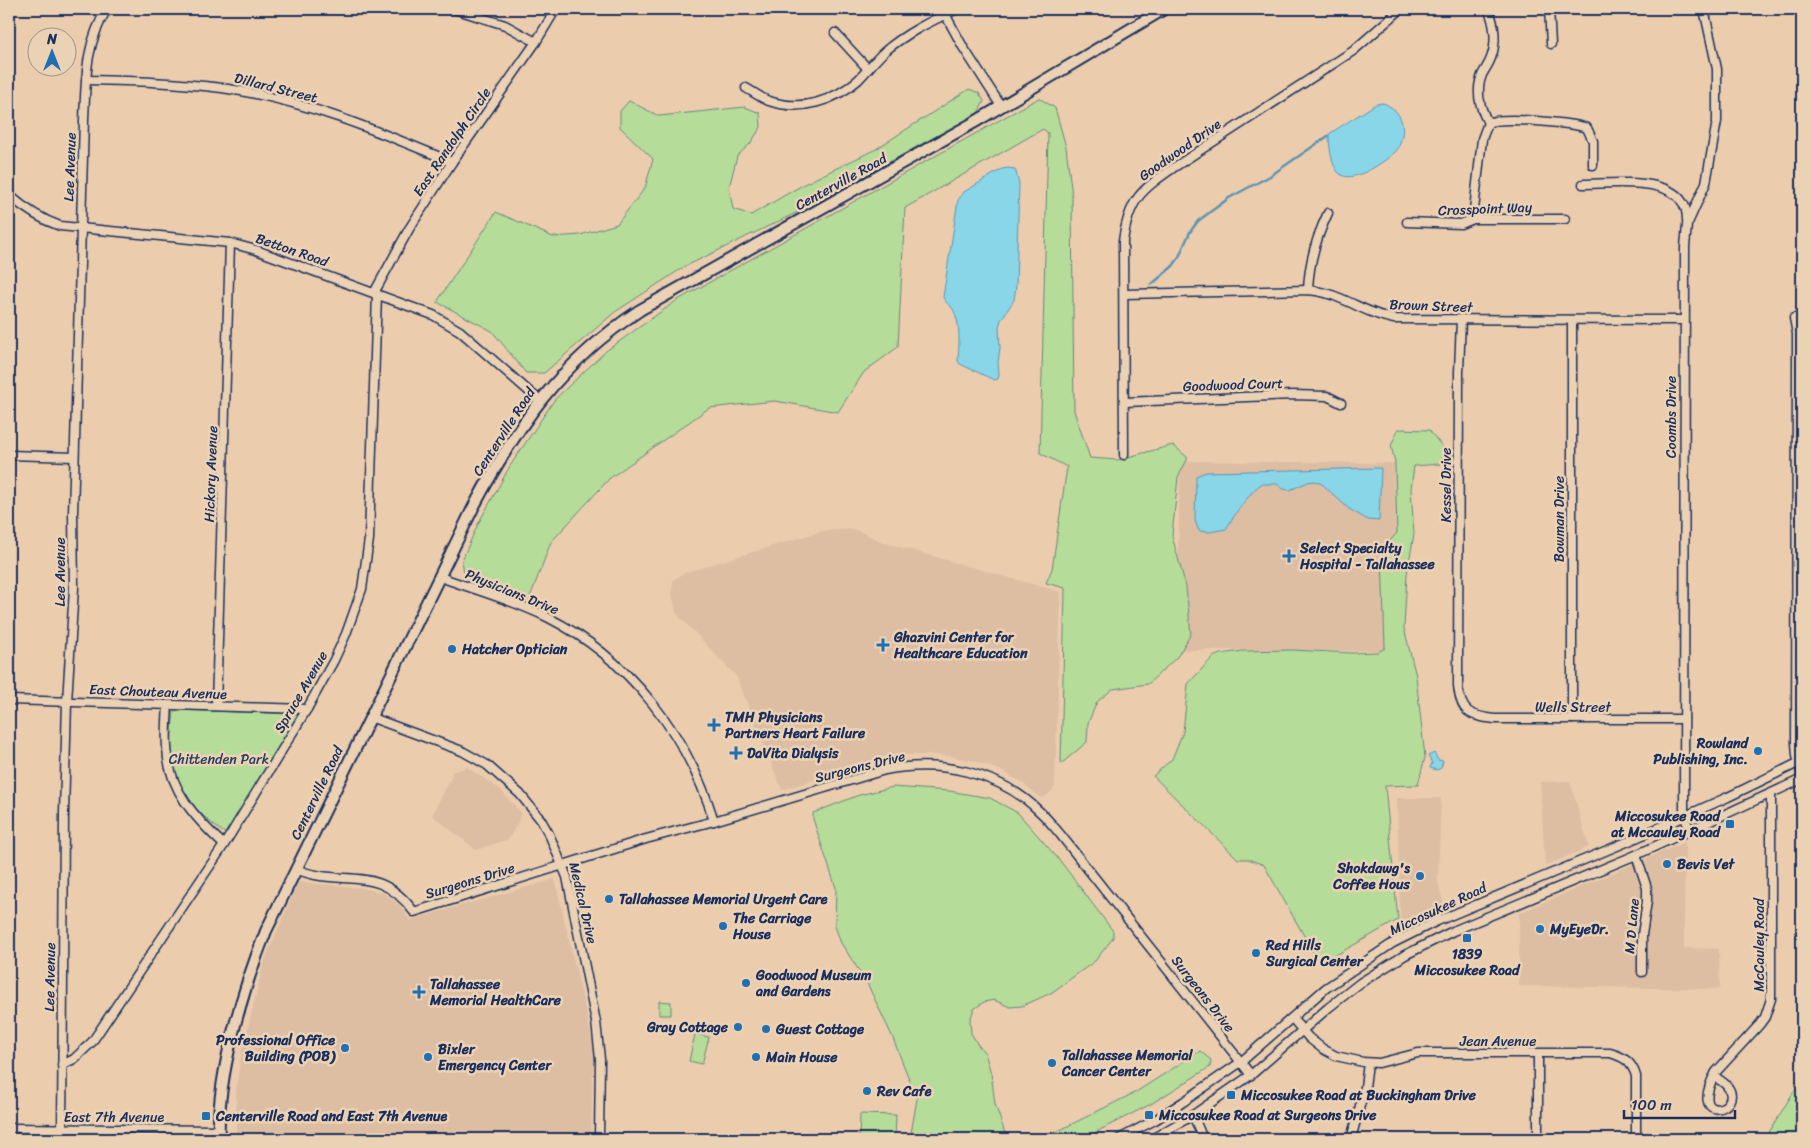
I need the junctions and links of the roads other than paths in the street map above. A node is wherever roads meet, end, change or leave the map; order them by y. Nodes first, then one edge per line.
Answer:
1 (107, 9) edge
2 (454, 9) edge
3 (556, 9) edge
4 (957, 9) edge
5 (1164, 9) edge
6 (1401, 9) edge
7 (1488, 9) edge
8 (1549, 9) edge
9 (1704, 9) edge
10 (946, 12) edge
11 (835, 33) dead end
12 (536, 42) junction
13 (1552, 44) dead end
14 (868, 69) junction
15 (86, 80) junction
16 (746, 88) dead end
17 (1001, 106) junction
18 (1488, 123) junction
19 (452, 162) junction
20 (1593, 165) dead end
21 (1583, 184) dead end
22 (9, 195) edge
23 (1328, 213) dead end
24 (1473, 219) junction
25 (1565, 219) dead end
26 (1407, 222) dead end
27 (1687, 225) junction
28 (81, 228) junction
29 (230, 243) junction
30 (1308, 290) junction
31 (375, 293) junction
32 (1124, 294) junction
33 (1794, 318) dead end
34 (1461, 319) junction
35 (1572, 320) junction
36 (1684, 320) junction
37 (540, 400) junction
38 (1124, 402) junction
39 (1341, 403) dead end
40 (9, 455) edge
41 (1124, 455) dead end
42 (74, 457) junction
43 (440, 577) junction
44 (9, 700) edge
45 (67, 702) junction
46 (168, 705) junction
47 (216, 706) junction
48 (307, 709) junction
49 (1465, 709) joint
50 (370, 717) junction
51 (1572, 719) junction
52 (1684, 719) junction
53 (1801, 762) edge
54 (1802, 773) edge
55 (1802, 780) edge
56 (1771, 795) junction
57 (1684, 817) junction
58 (714, 821) junction
59 (1691, 831) junction
60 (224, 845) junction
61 (1636, 854) junction
62 (562, 865) junction
63 (296, 869) junction
64 (1435, 922) junction
65 (1440, 937) junction
66 (1642, 972) dead end
67 (1292, 1018) junction
68 (1302, 1030) junction
69 (1538, 1054) junction
70 (1241, 1062) junction
71 (1368, 1063) junction
72 (62, 1065) junction
73 (1250, 1075) junction
74 (1714, 1076) dead end
75 (1193, 1115) junction
76 (9, 1128) edge
77 (61, 1129) junction
78 (219, 1134) edge
79 (62, 1139) edge
80 (599, 1139) edge
81 (1119, 1139) edge
82 (1152, 1139) edge
83 (1203, 1139) edge
84 (1351, 1139) edge
85 (1538, 1139) edge
86 (1636, 1139) edge

1 - 15 street, Lee Avenue
2 - 12 street
3 - 12 street, East Randolph Circle
4 - 10 street
5 - 17 main road, Centerville Road
6 - 32 street, Goodwood Drive
7 - 18 street
8 - 13 street
9 - 27 street, Coombs Drive
10 - 14 street
10 - 17 street
11 - 14 street
12 - 19 street, East Randolph Circle
14 - 16 street
15 - 19 street, Dillard Street
15 - 28 street, Lee Avenue
17 - 37 main road, Centerville Road
18 - 20 street
18 - 24 street
19 - 31 street, East Randolph Circle
21 - 27 street
22 - 28 street, Betton Road
23 - 30 street
24 - 25 street, Crosspoint Way
24 - 26 street, Crosspoint Way
27 - 36 street, Coombs Drive
28 - 29 street, Betton Road
28 - 42 street, Lee Avenue
29 - 31 street, Betton Road
29 - 47 street, Hickory Avenue
30 - 32 street, Brown Street
30 - 34 street, Brown Street
31 - 37 street, Betton Road
31 - 48 street, Spruce Avenue
32 - 38 street, Goodwood Drive
33 - 53 street
34 - 35 street, Brown Street
34 - 49 street, Kessel Drive
35 - 36 street, Brown Street
35 - 51 street, Bowman Drive
36 - 52 street, Coombs Drive
37 - 43 main road, Centerville Road
38 - 39 street, Goodwood Court
38 - 41 street, Goodwood Drive
40 - 42 street
42 - 45 street, Lee Avenue
43 - 50 main road, Centerville Road
43 - 58 street, Physicians Drive
44 - 45 street, East Chouteau Avenue
45 - 46 street, East Chouteau Avenue
45 - 72 street, Lee Avenue
46 - 47 street, East Chouteau Avenue
46 - 60 street
47 - 48 street, East Chouteau Avenue
48 - 60 street, Spruce Avenue
49 - 51 street, Wells Street
50 - 62 street, Medical Drive
50 - 63 main road, Centerville Road
51 - 52 street, Wells Street
52 - 57 street, Coombs Drive
53 - 54 street
53 - 57 street, Miccosukee Road
55 - 56 street, Miccosukee Road
56 - 59 street, Miccosukee Road
56 - 74 street, McCauley Road
57 - 59 street, Coombs Drive
57 - 64 street, Miccosukee Road
58 - 62 street, Surgeons Drive
58 - 70 street, Surgeons Drive
59 - 61 street, Miccosukee Road
60 - 72 street, Spruce Avenue
61 - 65 street, Miccosukee Road
61 - 66 street, M D Lane
62 - 63 street, Surgeons Drive
62 - 80 street, Medical Drive
63 - 78 main road, Centerville Road
64 - 65 street
64 - 67 street, Miccosukee Road
65 - 68 street, Miccosukee Road
67 - 68 street, Jean Avenue
67 - 70 street, Miccosukee Road
68 - 71 street, Jean Avenue
68 - 73 street, Miccosukee Road
69 - 71 street, Jean Avenue
69 - 85 street
69 - 86 street, Jean Avenue
70 - 73 street, Surgeons Drive
70 - 81 street, Miccosukee Road
71 - 84 street
72 - 77 street, Lee Avenue
73 - 75 street, Miccosukee Road
75 - 82 street, Miccosukee Road
75 - 83 street
76 - 77 street, East 7th Avenue
77 - 78 street, East 7th Avenue
77 - 79 street, Lee Avenue

